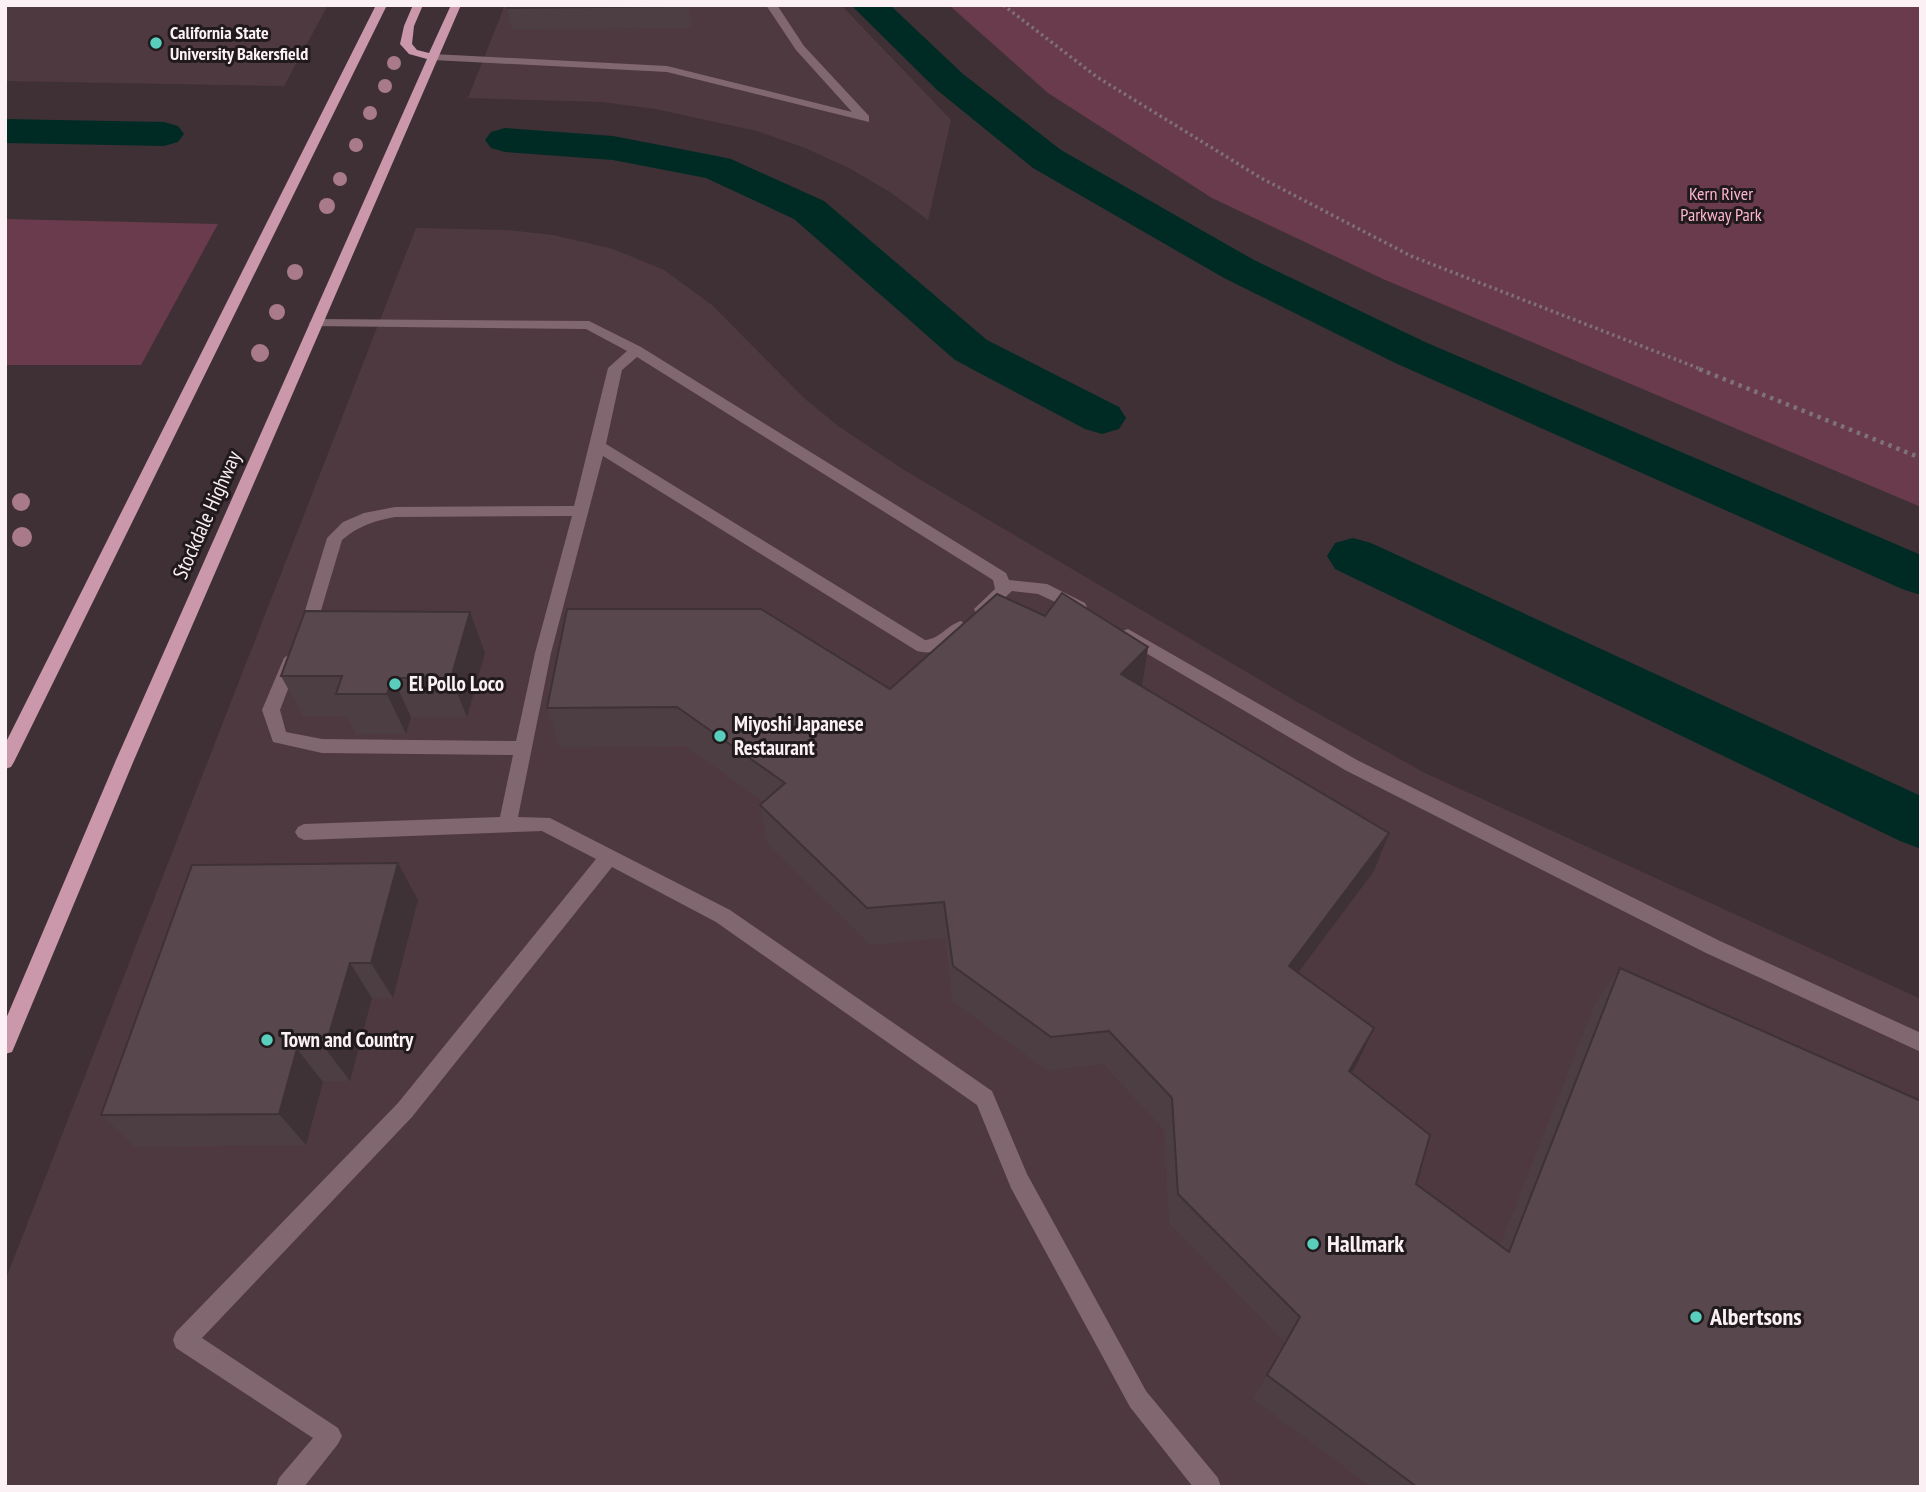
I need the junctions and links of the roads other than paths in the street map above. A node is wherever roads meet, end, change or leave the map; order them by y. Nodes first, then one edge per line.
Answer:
1 (382, 5) edge
2 (418, 5) edge
3 (456, 5) edge
4 (771, 5) edge
5 (433, 57) junction
6 (316, 323) junction
7 (636, 350) junction
8 (598, 446) junction
9 (581, 511) junction
10 (1003, 584) junction
11 (523, 748) junction
12 (5, 762) edge
13 (507, 825) junction
14 (304, 832) dead end
15 (609, 857) junction
16 (1921, 1043) edge
17 (5, 1045) edge
18 (288, 1487) edge
19 (1209, 1487) edge

1 - 12 main road
2 - 5 main road
3 - 5 main road, Stockdale Highway
4 - 5 lane
5 - 6 main road, Stockdale Highway
6 - 7 lane
6 - 17 main road, Stockdale Highway
7 - 8 lane
7 - 10 lane
8 - 9 lane
8 - 10 lane
9 - 11 lane
9 - 11 lane
10 - 16 lane
11 - 13 lane
13 - 14 lane
13 - 15 lane
15 - 18 lane
15 - 19 lane

